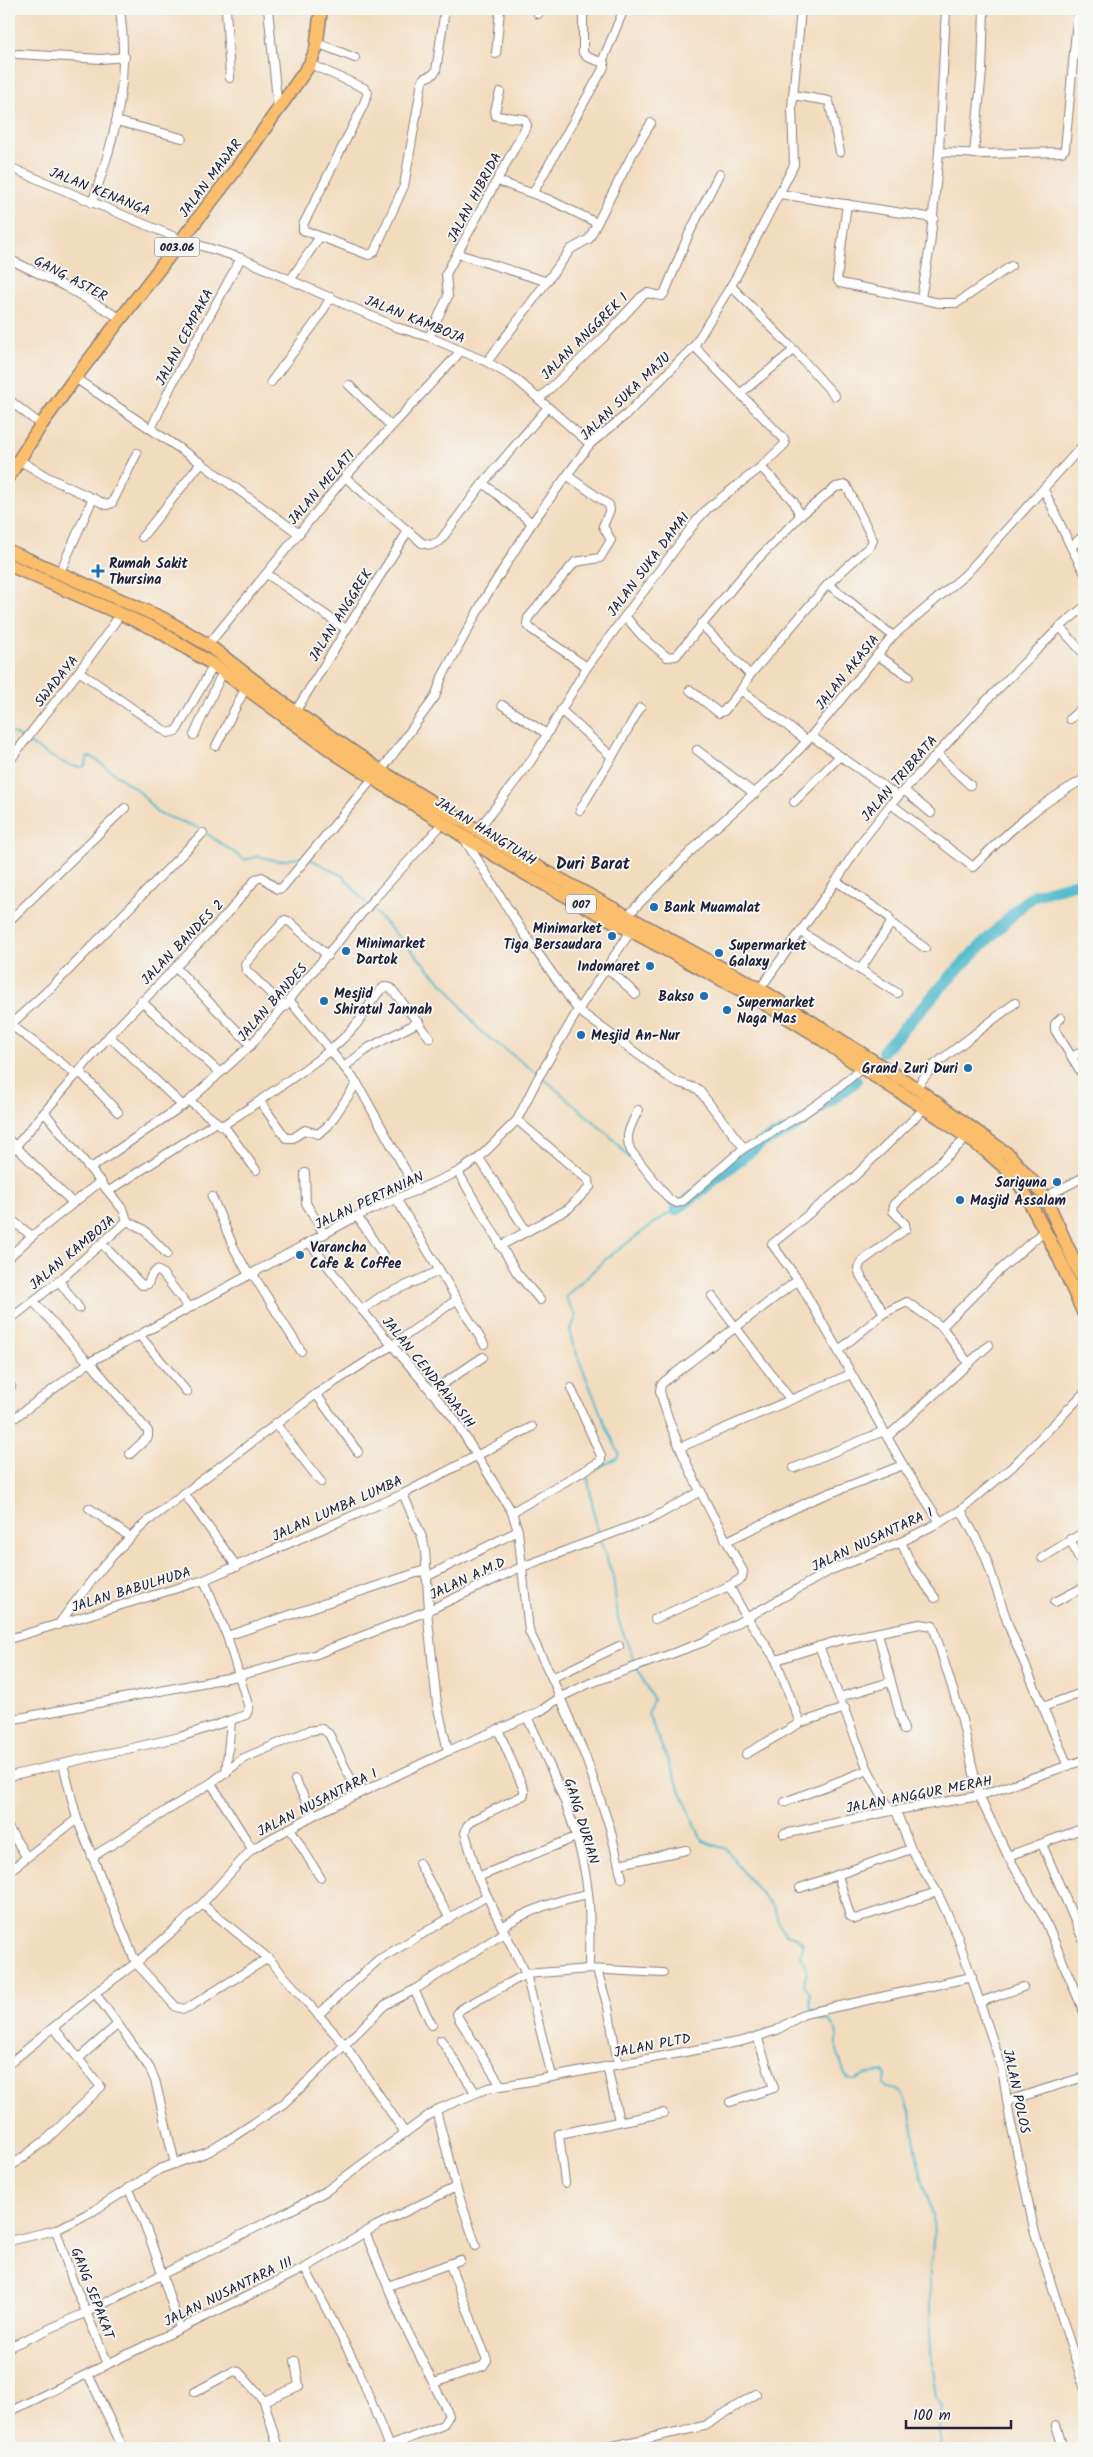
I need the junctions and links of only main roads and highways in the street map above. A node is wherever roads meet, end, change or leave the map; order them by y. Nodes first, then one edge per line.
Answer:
1 (321, 9) edge
2 (9, 476) edge
3 (9, 550) edge
4 (9, 565) edge
5 (160, 624) junction
6 (378, 774) junction
7 (407, 792) junction
8 (943, 1114) junction
9 (1080, 1260) edge
10 (1084, 1283) edge
11 (1084, 1314) edge

1 - 2 main road, JALAN MAWAR / 003.06
3 - 5 main road, JALAN HANGTUAH / 007
4 - 5 main road, JALAN HANGTUAH / 007
5 - 6 main road, JALAN HANGTUAH / 007
5 - 6 main road, JALAN HANGTUAH / 007
6 - 7 main road, JALAN HANGTUAH / 007
7 - 8 main road, JALAN HANGTUAH / 007
7 - 8 main road, JALAN HANGTUAH / 007
8 - 9 main road, JALAN HANGTUAH / 007
8 - 11 main road, JALAN HANGTUAH / 007
9 - 10 main road, JALAN HANGTUAH / 007

